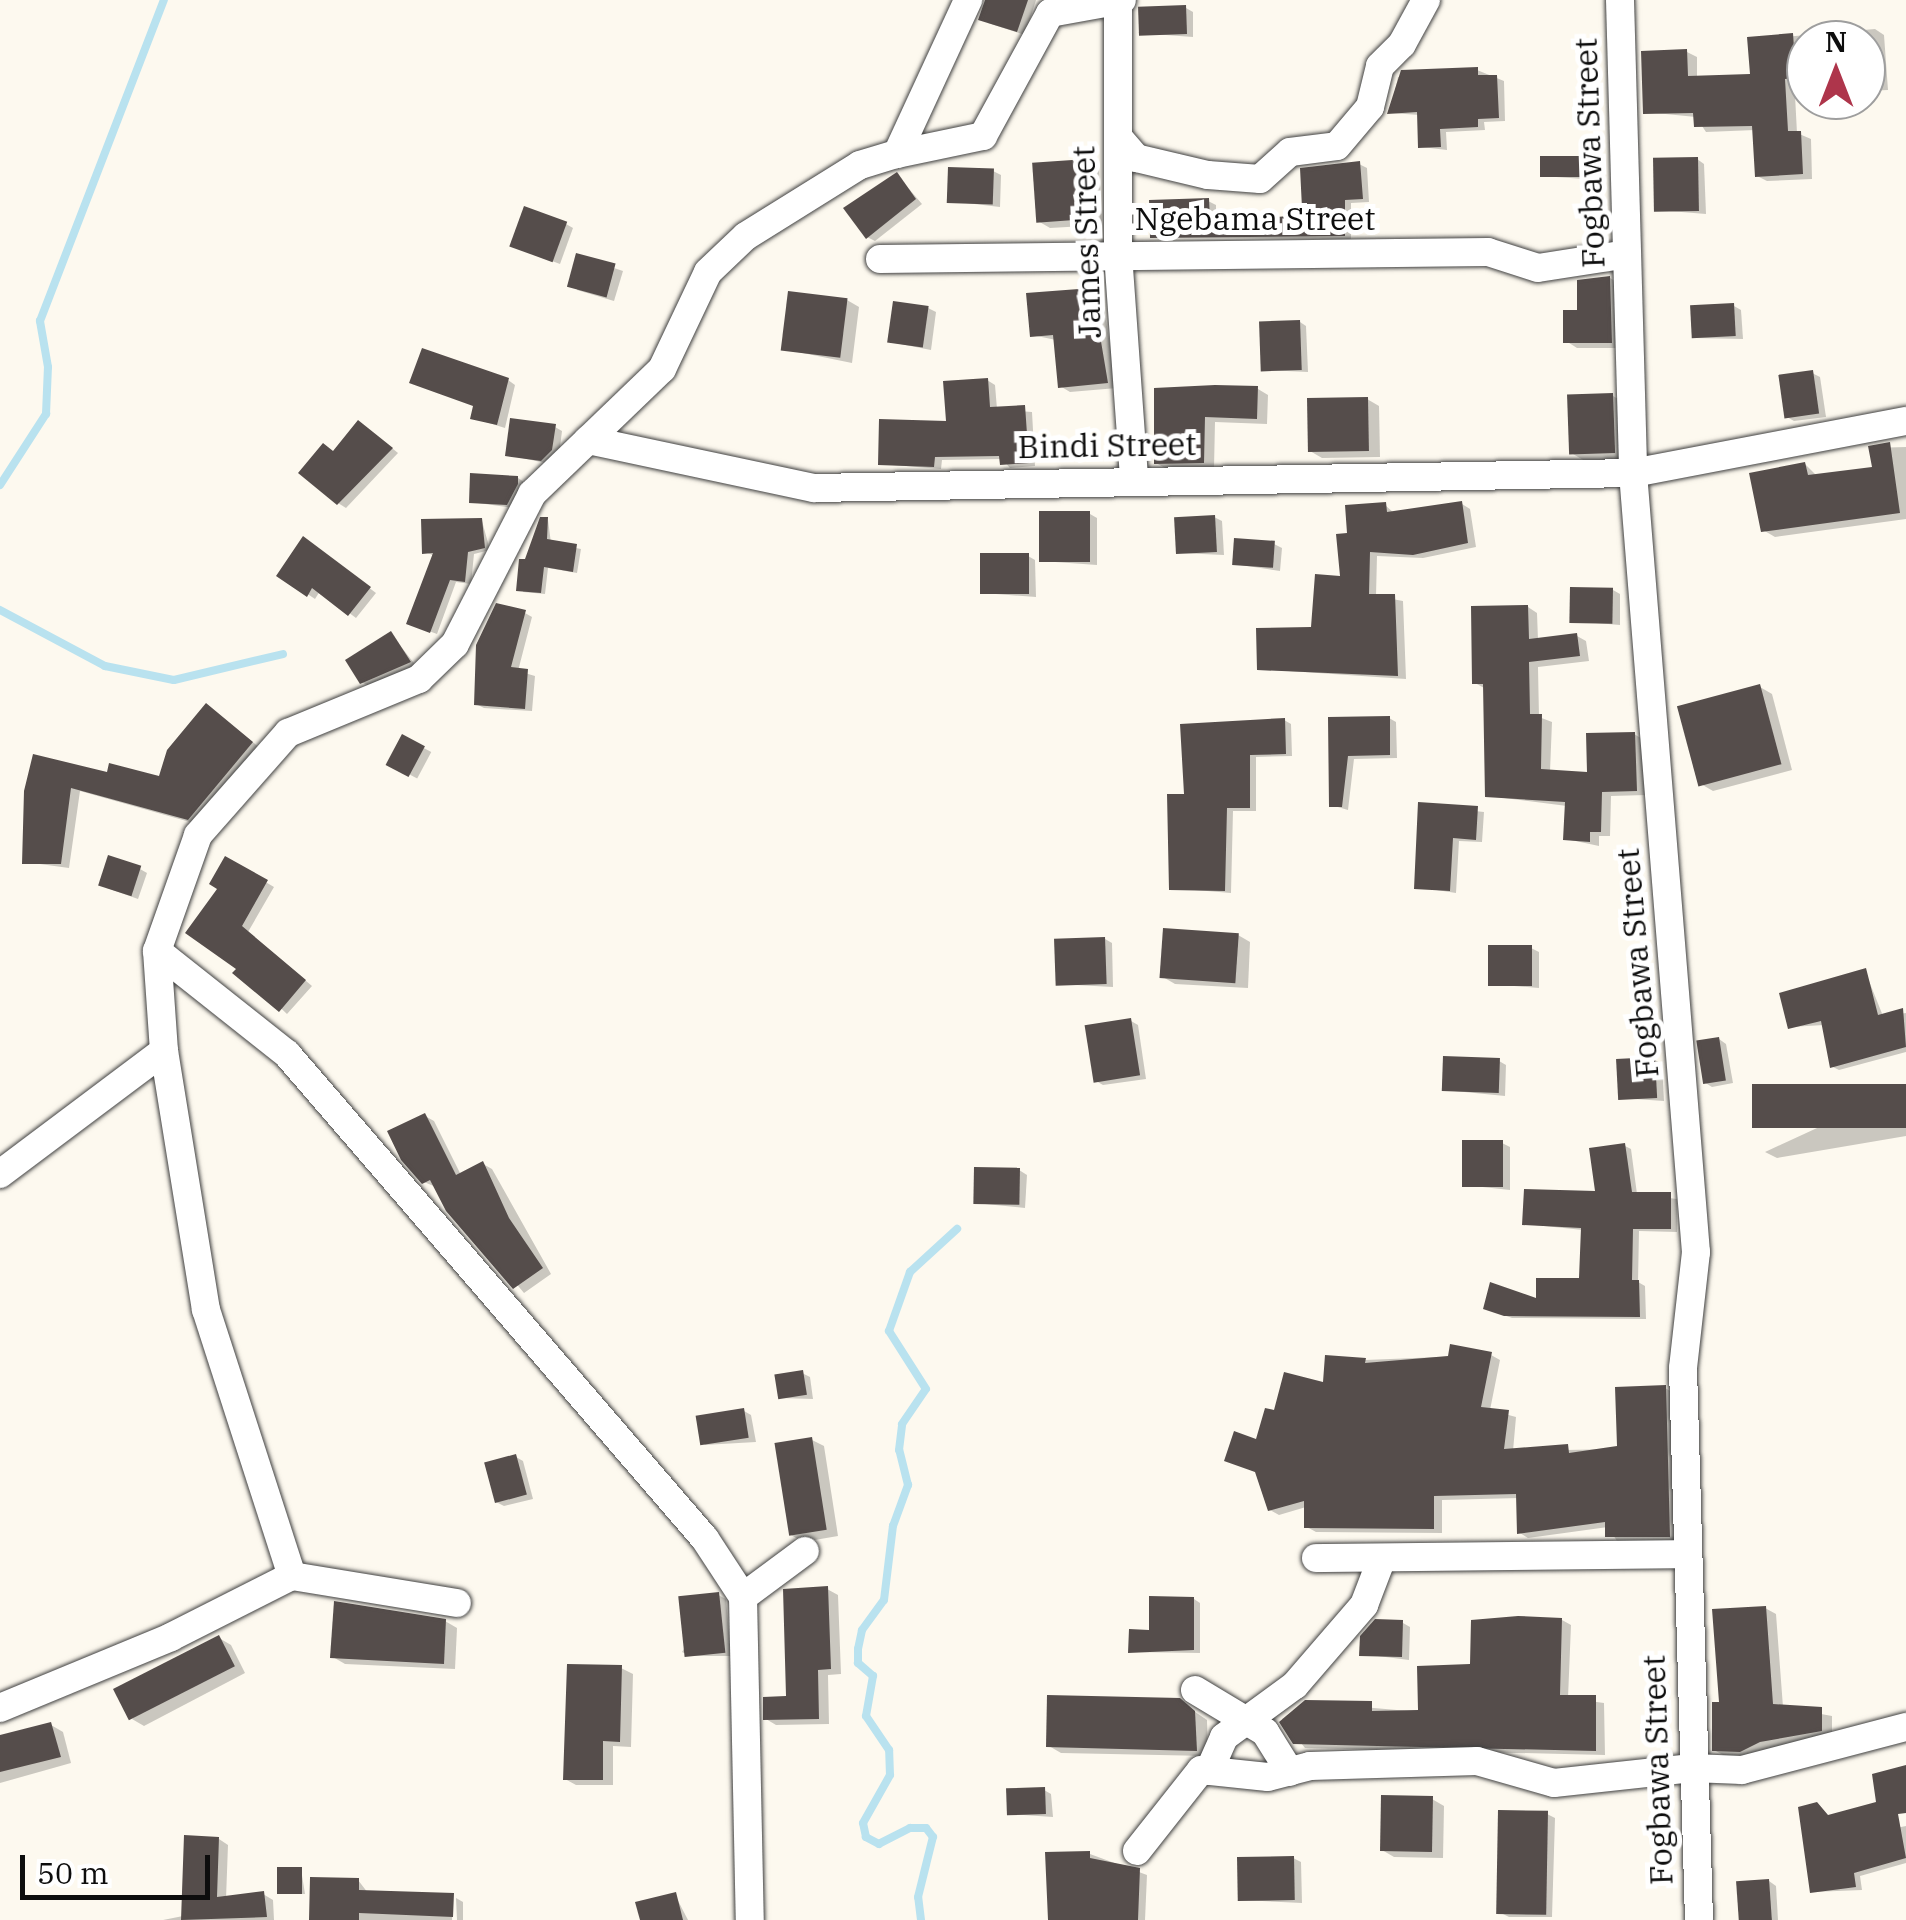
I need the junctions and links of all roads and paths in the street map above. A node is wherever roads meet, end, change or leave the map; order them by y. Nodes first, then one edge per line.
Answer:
1 (968, 0) edge
2 (1426, 0) edge
3 (1620, 0) edge
4 (1120, 2) edge
5 (1118, 138) junction
6 (897, 154) junction
7 (1118, 254) junction
8 (1627, 254) junction
9 (880, 258) dead end
10 (1906, 421) edge
11 (588, 440) junction
12 (1633, 474) junction
13 (1134, 478) junction
14 (156, 951) junction
15 (164, 1051) junction
16 (0, 1174) edge
17 (805, 1551) dead end
18 (1684, 1554) junction
19 (1316, 1558) dead end
20 (1382, 1558) junction
21 (292, 1576) junction
22 (743, 1597) junction
23 (457, 1604) dead end
24 (1195, 1690) dead end
25 (0, 1708) edge
26 (1251, 1722) junction
27 (1906, 1727) edge
28 (1692, 1768) junction
29 (1209, 1771) junction
30 (1290, 1772) junction
31 (1137, 1850) dead end
32 (750, 1920) edge
33 (1699, 1920) edge

1 - 6 street
2 - 5 street
3 - 8 street, Fogbawa Street
4 - 5 street, James Street
4 - 6 street
5 - 7 street, James Street
6 - 11 street
7 - 8 street, Ngebama Street
7 - 9 street, Ngebama Street
7 - 13 street, James Street
8 - 12 street, Fogbawa Street
10 - 12 street, Bindi Street
11 - 13 street, Bindi Street
11 - 14 street
12 - 13 street, Bindi Street
12 - 18 street, Fogbawa Street
14 - 15 street
14 - 22 street
15 - 16 street
15 - 21 street
17 - 22 street
18 - 20 street
18 - 28 street, Fogbawa Street
19 - 20 street
20 - 26 street
21 - 23 street
21 - 25 street
22 - 32 street
24 - 26 street
26 - 29 street
26 - 30 street
27 - 28 street
28 - 30 street
28 - 33 street, Fogbawa Street
29 - 30 street
29 - 31 street

